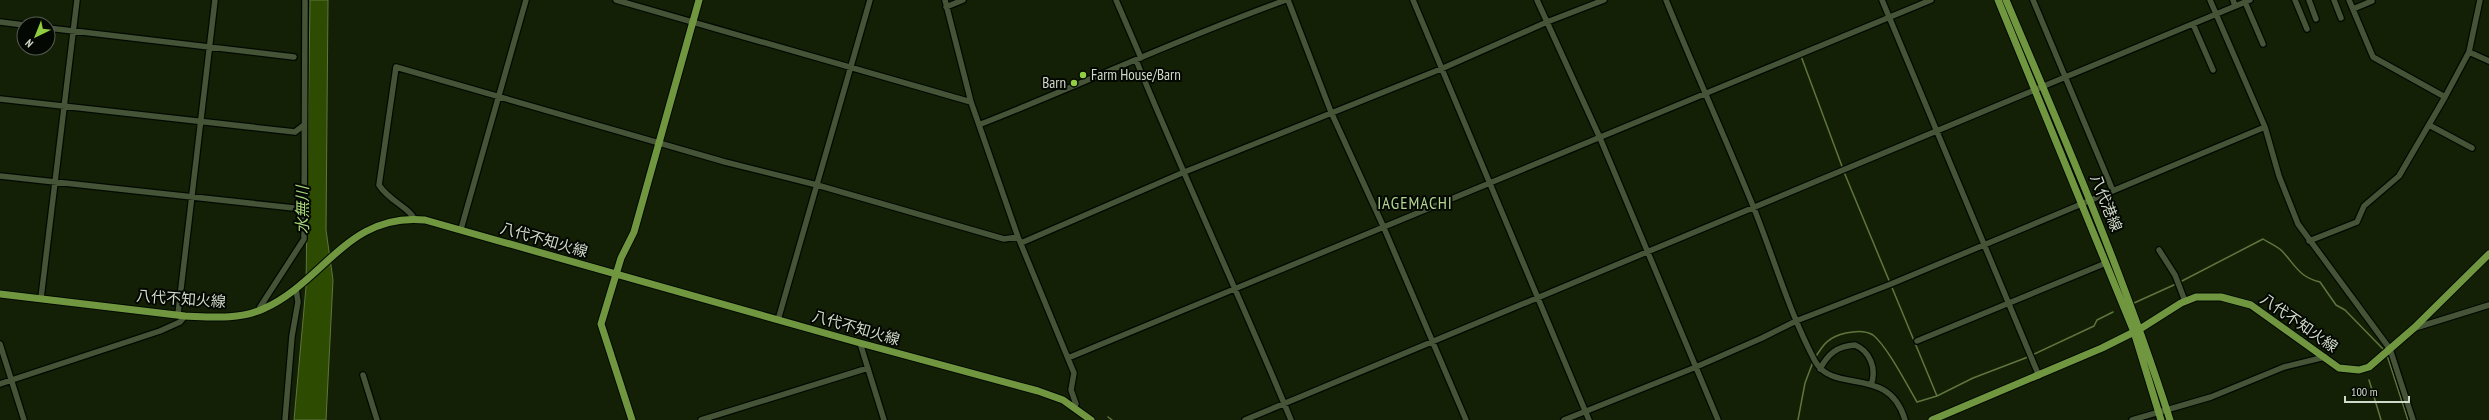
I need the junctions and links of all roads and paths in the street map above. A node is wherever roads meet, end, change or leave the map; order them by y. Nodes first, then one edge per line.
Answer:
1 (78, 0) edge
2 (215, 0) edge
3 (305, 0) edge
4 (526, 0) edge
5 (616, 0) edge
6 (699, 0) edge
7 (870, 0) edge
8 (945, 0) edge
9 (963, 0) edge
10 (1116, 0) edge
11 (1287, 0) edge
12 (1413, 0) edge
13 (1537, 0) edge
14 (1604, 0) edge
15 (1666, 0) edge
16 (1882, 0) edge
17 (1931, 0) edge
18 (1998, 0) edge
19 (2006, 0) edge
20 (2033, 0) edge
21 (2210, 0) edge
22 (2233, 0) edge
23 (2295, 0) edge
24 (2309, 0) edge
25 (2334, 0) edge
26 (2349, 0) edge
27 (2480, 0) edge
28 (2248, 1) edge
29 (2372, 1) dead end
30 (2235, 6) junction
31 (946, 7) junction
32 (2353, 10) junction
33 (2216, 14) junction
34 (1889, 17) junction
35 (2341, 18) dead end
36 (2316, 19) dead end
37 (0, 22) edge
38 (693, 22) junction
39 (1547, 22) junction
40 (16, 24) edge
41 (2194, 24) junction
42 (56, 29) edge
43 (2307, 29) dead end
44 (74, 31) junction
45 (2263, 44) dead end
46 (210, 47) junction
47 (2469, 52) junction
48 (294, 57) dead end
49 (1138, 59) junction
50 (2489, 61) edge
51 (850, 68) junction
52 (1441, 69) junction
53 (2213, 70) dead end
54 (2065, 78) junction
55 (2043, 87) junction
56 (2036, 90) junction
57 (1705, 95) junction
58 (499, 97) junction
59 (2445, 97) junction
60 (0, 99) edge
61 (971, 102) junction
62 (65, 106) junction
63 (1330, 112) junction
64 (201, 122) junction
65 (981, 124) junction
66 (304, 125) junction
67 (2429, 125) junction
68 (2265, 127) junction
69 (1938, 132) junction
70 (1600, 138) junction
71 (658, 143) junction
72 (2472, 148) dead end
73 (1182, 173) junction
74 (0, 176) edge
75 (55, 182) junction
76 (1490, 184) junction
77 (817, 185) junction
78 (2113, 191) junction
79 (192, 197) junction
80 (2091, 200) junction
81 (2080, 204) junction
82 (1753, 207) junction
83 (294, 208) dead end
84 (414, 219) junction
85 (1384, 228) junction
86 (461, 230) junction
87 (1018, 237) junction
88 (2309, 241) junction
89 (1021, 243) junction
90 (1985, 245) junction
91 (2159, 250) dead end
92 (1647, 252) junction
93 (2489, 254) edge
94 (2106, 263) junction
95 (617, 274) junction
96 (297, 288) junction
97 (1236, 290) junction
98 (0, 294) edge
99 (1538, 296) junction
100 (41, 298) junction
101 (2185, 301) junction
102 (2010, 303) junction
103 (2489, 305) edge
104 (261, 310) junction
105 (181, 315) junction
106 (778, 320) junction
107 (1796, 321) junction
108 (2414, 328) junction
109 (2137, 330) junction
110 (1432, 340) junction
111 (1917, 341) dead end
112 (860, 343) junction
113 (0, 344) edge
114 (2388, 350) junction
115 (1068, 358) junction
116 (2324, 358) junction
117 (1818, 366) junction
118 (1696, 367) junction
119 (868, 368) junction
120 (363, 375) dead end
121 (2039, 376) junction
122 (12, 380) junction
123 (0, 384) edge
124 (1872, 384) junction
125 (1285, 404) junction
126 (1073, 406) junction
127 (2166, 409) junction
128 (2158, 411) junction
129 (1585, 412) junction
130 (24, 420) edge
131 (286, 420) edge
132 (377, 420) edge
133 (632, 420) edge
134 (701, 420) edge
135 (884, 420) edge
136 (1091, 420) edge
137 (1245, 420) edge
138 (1291, 420) edge
139 (1466, 420) edge
140 (1564, 420) edge
141 (1589, 420) edge
142 (1718, 420) edge
143 (1905, 420) edge
144 (1932, 420) edge
145 (2132, 420) edge
146 (2161, 420) edge
147 (2170, 420) edge
148 (2413, 420) edge

1 - 44 street
2 - 46 street
3 - 66 street
4 - 58 street
5 - 38 street
6 - 38 main road
7 - 51 street
8 - 31 street
9 - 31 street
10 - 49 street
11 - 49 street
11 - 63 street
12 - 52 street
13 - 39 street
14 - 39 street
15 - 57 street
16 - 34 street
17 - 34 street
18 - 56 main road, 八代港線
19 - 55 main road, 八代港線
20 - 54 street
21 - 33 street
22 - 30 street
23 - 43 street
24 - 36 street
25 - 35 street
26 - 32 street
27 - 47 street
28 - 30 street
28 - 45 street
29 - 32 street
30 - 33 street
31 - 61 street
32 - 59 street
33 - 41 street
33 - 68 street
34 - 57 street
34 - 69 street
37 - 40 street
38 - 51 street
38 - 71 main road
39 - 52 street
39 - 70 street
41 - 53 street
41 - 54 street
42 - 44 street
44 - 46 street
44 - 62 street
46 - 48 street
46 - 64 street
47 - 50 street
47 - 59 street
49 - 65 street
49 - 73 street
51 - 61 street
51 - 77 street
52 - 63 street
52 - 76 street
54 - 55 street
54 - 78 street
55 - 56 street
55 - 80 main road, 八代港線
56 - 69 street
56 - 81 main road, 八代港線
57 - 70 street
57 - 82 street
58 - 71 street
58 - 84 street
58 - 86 street
59 - 67 street
60 - 62 street
61 - 65 street
62 - 64 street
62 - 75 street
63 - 73 street
63 - 85 street
64 - 66 street
64 - 79 street
65 - 87 street
66 - 104 street
67 - 72 street
67 - 88 street
68 - 78 street
68 - 88 street
69 - 82 street
69 - 90 street
70 - 76 street
70 - 92 street
71 - 77 street
71 - 95 main road
73 - 89 street
73 - 97 street
74 - 75 street
75 - 79 street
75 - 100 street
76 - 85 street
76 - 99 street
77 - 87 street
77 - 106 street
78 - 80 street
79 - 83 street
79 - 105 street
80 - 81 street
80 - 109 main road, 八代港線
81 - 90 street
81 - 94 main road, 八代港線
82 - 92 street
82 - 107 street
84 - 86 main road, 八代不知火線
84 - 96 main road, 八代不知火線
85 - 97 street
85 - 110 street
86 - 95 main road, 八代不知火線
87 - 89 street
88 - 114 street
89 - 115 street
90 - 102 street
90 - 107 street
91 - 101 street
92 - 99 street
92 - 118 street
93 - 108 main road, 八代不知火線
94 - 102 street
94 - 109 main road, 八代港線
95 - 106 main road, 八代不知火線
95 - 133 main road
96 - 104 main road, 八代不知火線
96 - 131 street
97 - 115 street
97 - 125 street
98 - 100 main road, 八代不知火線
99 - 110 street
99 - 129 street
100 - 105 main road, 八代不知火線
101 - 109 main road, 八代不知火線
101 - 116 main road, 八代不知火線
102 - 111 street
102 - 121 street
103 - 108 street
104 - 105 main road, 八代不知火線
105 - 122 street
106 - 112 main road, 八代不知火線
107 - 117 street
107 - 118 street
108 - 114 main road, 八代不知火線
109 - 121 main road, 八代不知火線
109 - 127 main road, 八代港線
109 - 128 main road, 八代港線
110 - 125 street
110 - 139 street
112 - 119 street
112 - 126 main road, 八代不知火線
113 - 122 street
114 - 116 main road, 八代不知火線
114 - 148 street
115 - 126 street
116 - 127 street
117 - 124 street
117 - 124 street
118 - 129 street
118 - 142 street
119 - 134 street
119 - 135 street
120 - 132 street
121 - 144 main road, 八代不知火線
122 - 123 street
122 - 130 street
124 - 143 street
125 - 137 street
125 - 138 street
126 - 136 main road, 八代不知火線
127 - 128 street
127 - 147 main road, 八代港線
128 - 145 street
128 - 146 main road, 八代港線
129 - 140 street
129 - 141 street

